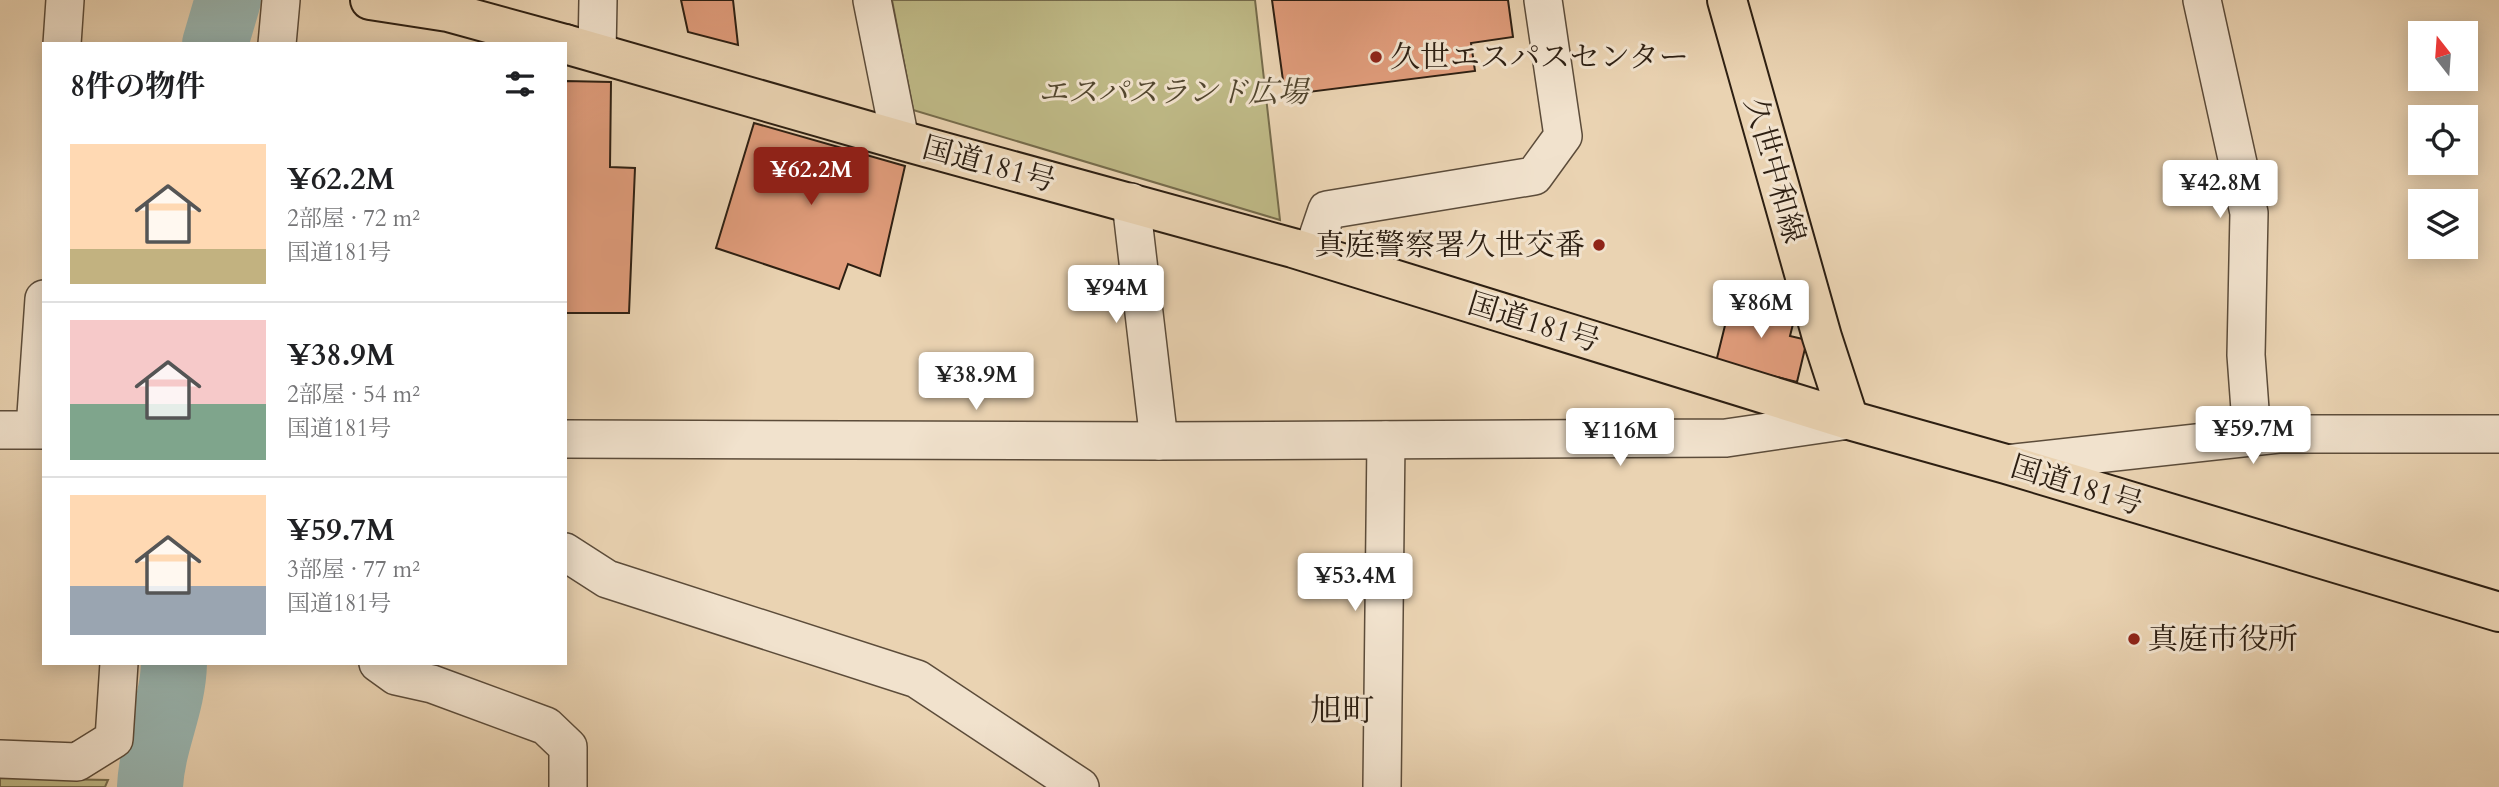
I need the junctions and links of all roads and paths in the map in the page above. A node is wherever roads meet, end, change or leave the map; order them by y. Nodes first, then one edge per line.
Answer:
1 (65, 0) edge
2 (281, 0) edge
3 (370, 0) edge
4 (598, 0) edge
5 (872, 0) edge
6 (1543, 0) edge
7 (1727, 0) edge
8 (2202, 0) edge
9 (62, 42) edge
10 (278, 42) edge
11 (558, 42) edge
12 (576, 47) edge
13 (900, 140) junction
14 (1131, 202) junction
15 (1312, 254) junction
16 (42, 314) edge
17 (1747, 388) junction
18 (1849, 420) junction
19 (26, 430) edge
20 (2499, 434) edge
21 (2252, 437) junction
22 (1726, 438) junction
23 (567, 439) edge
24 (1159, 440) junction
25 (1386, 440) junction
26 (2006, 464) junction
27 (567, 553) edge
28 (2499, 612) edge
29 (119, 665) edge
30 (381, 665) edge
31 (0, 759) edge
32 (568, 787) edge
33 (1080, 787) edge
34 (1382, 787) edge

1 - 9 street
2 - 10 street
3 - 11 main road, 国道181号
4 - 12 street
5 - 13 street
6 - 15 street
7 - 18 main road, 久世中和線
8 - 21 street
12 - 13 main road, 国道181号
13 - 14 main road, 国道181号
14 - 15 main road, 国道181号
14 - 24 street
15 - 17 main road, 国道181号
16 - 19 street
17 - 18 main road, 国道181号
17 - 22 street
18 - 22 street
18 - 26 main road, 国道181号
20 - 21 street
21 - 26 street
22 - 25 street
23 - 24 street
24 - 25 street
25 - 34 street
26 - 28 main road, 国道181号
27 - 33 street
29 - 31 street
30 - 32 street

